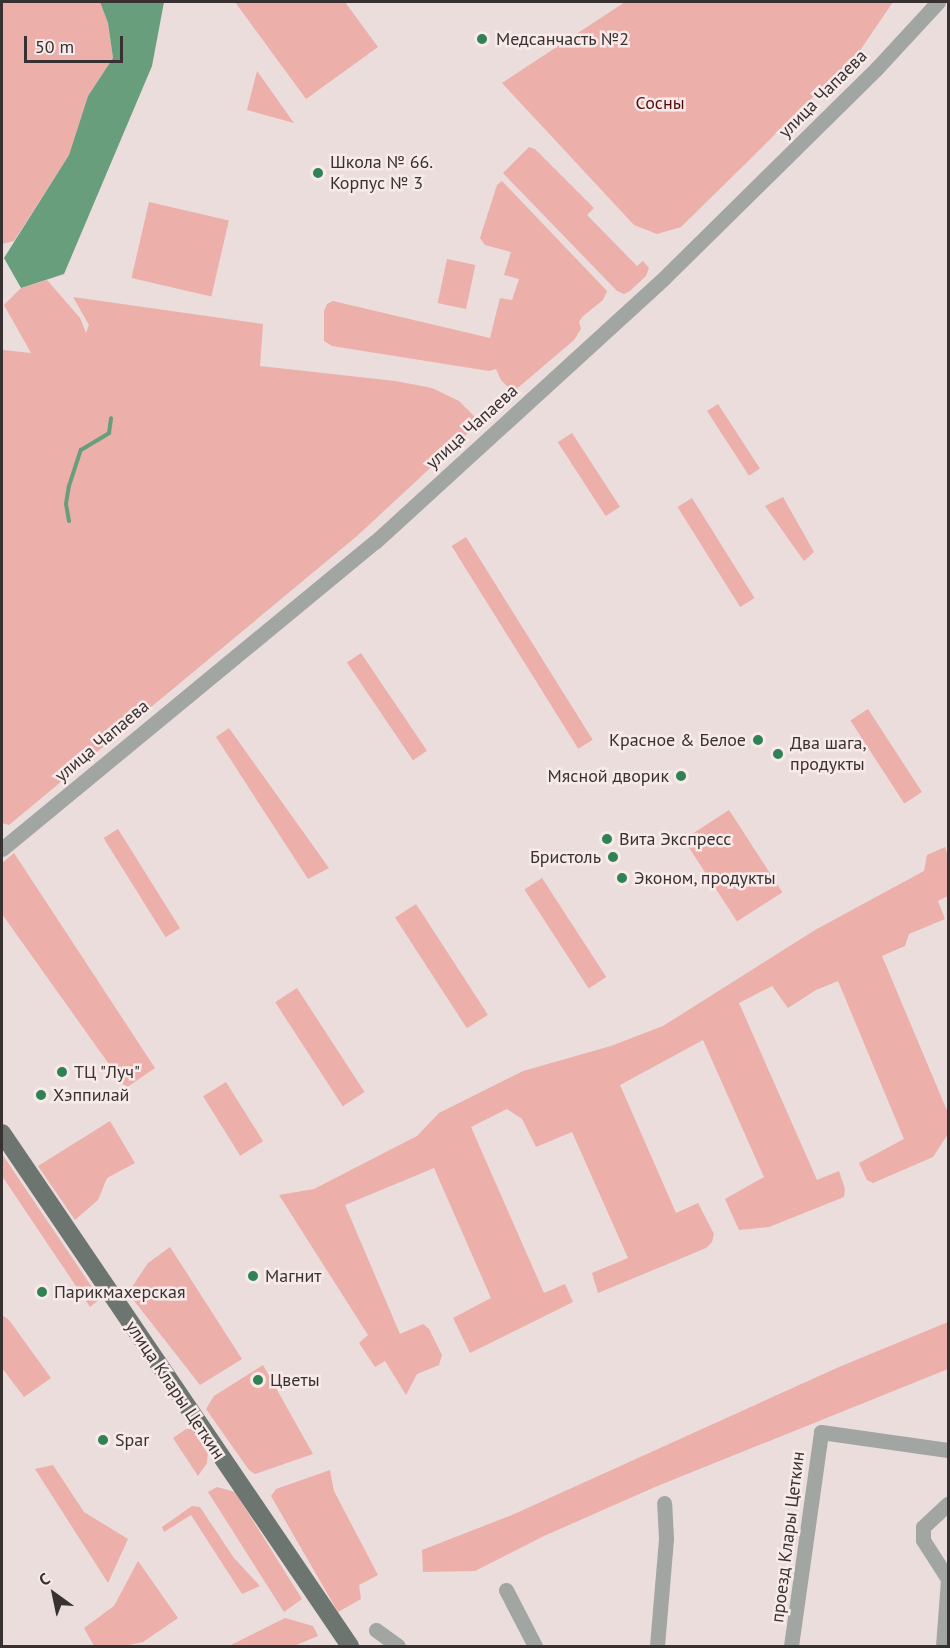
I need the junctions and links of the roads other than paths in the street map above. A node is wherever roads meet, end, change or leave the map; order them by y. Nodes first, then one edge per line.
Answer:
1 (938, 2) edge
2 (2, 849) edge
3 (2, 1133) edge
4 (948, 1450) edge
5 (664, 1503) dead end
6 (948, 1504) edge
7 (506, 1590) dead end
8 (376, 1630) dead end
9 (350, 1647) edge
10 (398, 1647) edge
11 (535, 1647) edge
12 (657, 1647) edge
13 (791, 1647) edge
14 (943, 1647) edge

1 - 2 street, улица Чапаева
3 - 9 main road, улица Клары Цеткин
4 - 13 street, проезд Клары Цеткин
5 - 12 street
6 - 14 street
7 - 11 street
8 - 10 street

